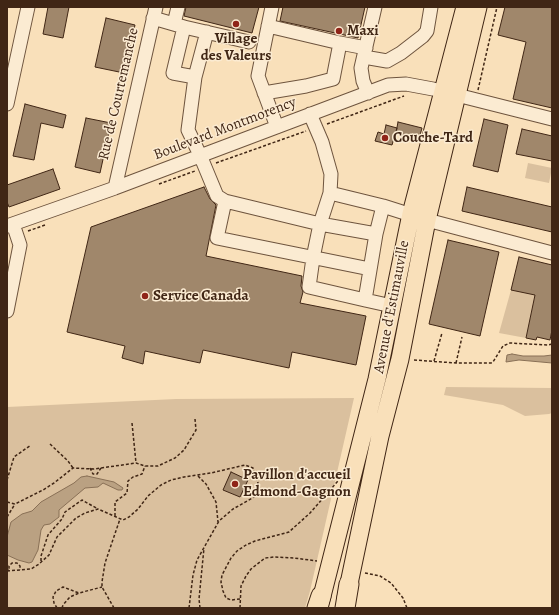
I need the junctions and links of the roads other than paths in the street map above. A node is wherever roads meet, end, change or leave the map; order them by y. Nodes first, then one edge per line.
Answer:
1 (28, 7) edge
2 (178, 7) edge
3 (272, 7) edge
4 (375, 7) edge
5 (432, 7) edge
6 (466, 7) edge
7 (478, 7) edge
8 (154, 13) edge
9 (179, 26) junction
10 (268, 26) junction
11 (207, 32) junction
12 (249, 42) dead end
13 (340, 43) junction
14 (365, 53) junction
15 (195, 77) junction
16 (368, 93) junction
17 (450, 93) junction
18 (264, 94) junction
19 (7, 104) edge
20 (310, 114) junction
21 (552, 119) edge
22 (276, 127) junction
23 (200, 155) junction
24 (114, 188) junction
25 (330, 193) junction
26 (225, 201) junction
27 (382, 206) junction
28 (411, 214) junction
29 (427, 220) junction
30 (320, 224) junction
31 (10, 225) edge
32 (376, 234) junction
33 (552, 253) edge
34 (313, 258) junction
35 (370, 269) junction
36 (364, 300) junction
37 (392, 306) junction
38 (7, 308) edge
39 (350, 584) joint
40 (319, 604) edge
41 (344, 608) edge

1 - 19 street
2 - 9 street
3 - 10 street
4 - 14 street
5 - 14 street
6 - 17 main road, Avenue d'Estimauville
7 - 17 main road, Avenue d'Estimauville
8 - 9 street
8 - 24 street, Rue de Courtemanche
9 - 11 street
9 - 15 street
10 - 13 street
10 - 18 street
11 - 12 street
11 - 15 street
13 - 14 street
13 - 18 street
14 - 16 street
15 - 23 street
16 - 17 street, Boulevard Montmorency
16 - 20 street, Boulevard Montmorency
17 - 21 street, Boulevard Montmorency
17 - 28 main road, Avenue d'Estimauville
17 - 29 main road, Avenue d'Estimauville
18 - 22 street
20 - 22 street, Boulevard Montmorency
20 - 25 street
22 - 23 street, Boulevard Montmorency
23 - 24 street, Boulevard Montmorency
23 - 26 street
24 - 31 street, Boulevard Montmorency
25 - 27 street
25 - 30 street
26 - 30 street
26 - 34 street
27 - 28 street
27 - 32 street
28 - 29 street
28 - 37 main road, Avenue d'Estimauville
29 - 33 street
29 - 39 main road, Avenue d'Estimauville
30 - 32 street
30 - 34 street
31 - 38 street
32 - 35 street
34 - 35 street
34 - 36 street
35 - 36 street
36 - 37 street
37 - 40 main road, Avenue d'Estimauville
39 - 41 highway

